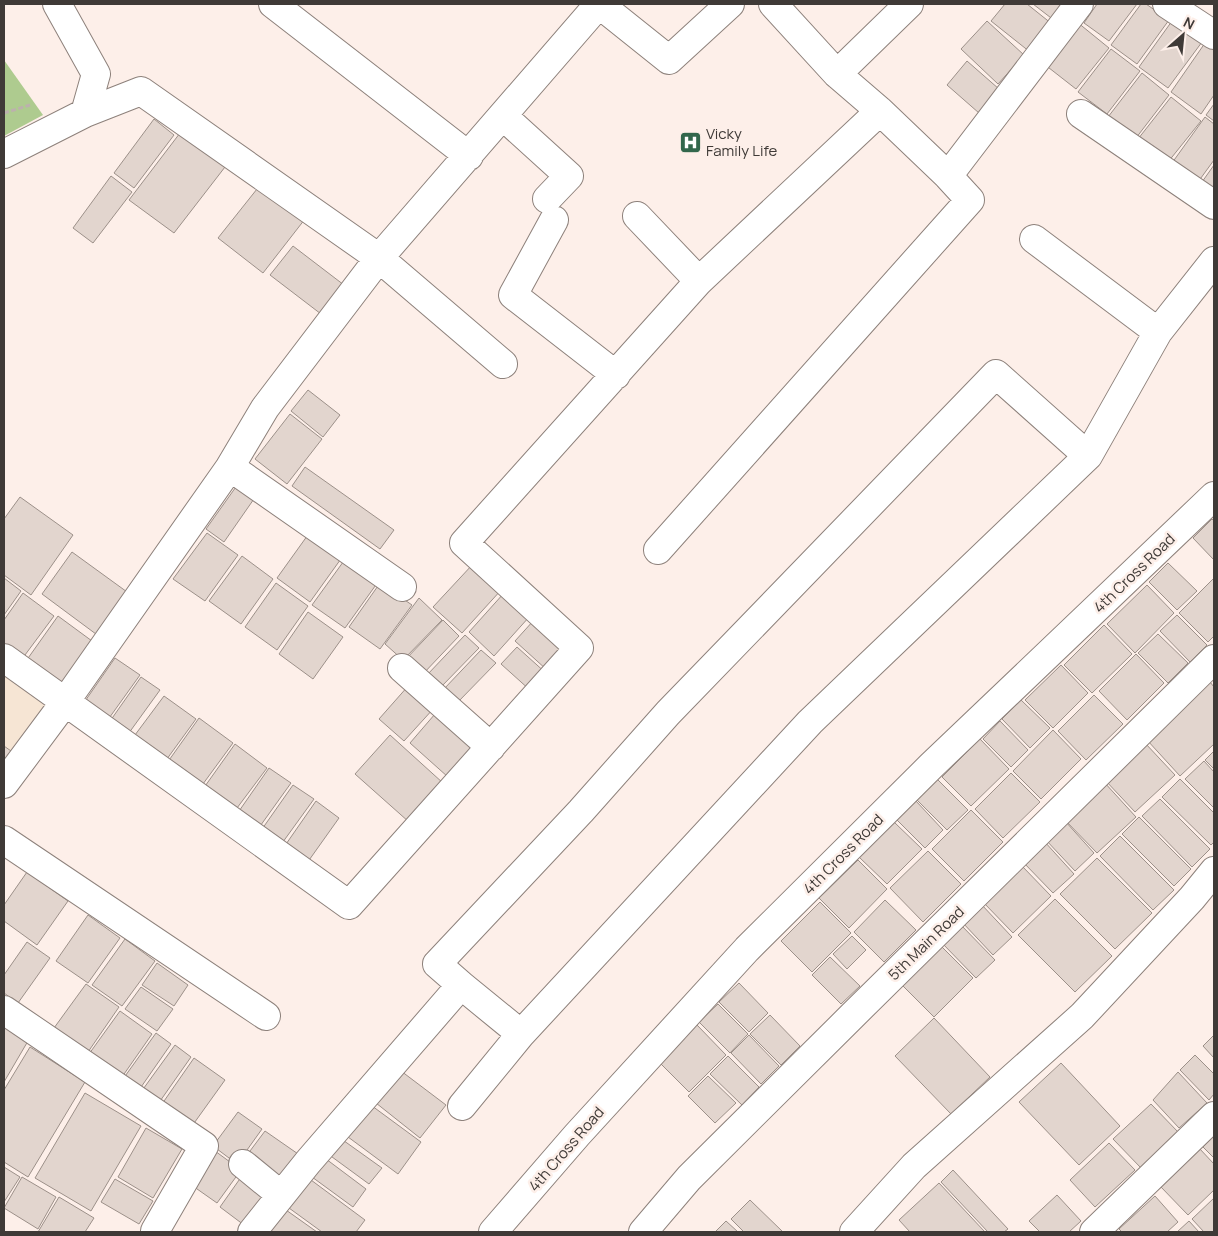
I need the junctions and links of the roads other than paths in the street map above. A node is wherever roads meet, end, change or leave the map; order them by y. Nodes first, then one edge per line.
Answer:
1 (57, 4) edge
2 (273, 4) edge
3 (599, 4) edge
4 (730, 4) edge
5 (773, 4) edge
6 (909, 4) edge
7 (1079, 4) edge
8 (1167, 4) edge
9 (1214, 35) edge
10 (837, 74) junction
11 (880, 111) junction
12 (85, 113) junction
13 (1081, 114) dead end
14 (503, 116) junction
15 (4, 154) edge
16 (469, 156) junction
17 (948, 176) junction
18 (1214, 206) edge
19 (637, 216) dead end
20 (1034, 239) dead end
21 (379, 258) junction
22 (1214, 261) edge
23 (699, 281) junction
24 (1158, 332) junction
25 (503, 364) dead end
26 (616, 375) junction
27 (1088, 456) junction
28 (230, 467) junction
29 (1214, 496) edge
30 (658, 550) dead end
31 (402, 587) dead end
32 (4, 658) edge
33 (1214, 659) edge
34 (402, 668) dead end
35 (65, 702) junction
36 (491, 747) junction
37 (4, 784) edge
38 (4, 840) edge
39 (1214, 871) edge
40 (461, 984) junction
41 (4, 1010) edge
42 (266, 1016) dead end
43 (521, 1034) junction
44 (462, 1106) dead end
45 (1214, 1116) edge
46 (243, 1164) dead end
47 (280, 1195) junction
48 (156, 1232) edge
49 (252, 1232) edge
50 (493, 1232) edge
51 (643, 1232) edge
52 (854, 1232) edge
53 (1094, 1232) edge

1 - 12 street
2 - 16 street
3 - 4 street
3 - 14 street
5 - 10 street
6 - 10 street
7 - 17 street
8 - 9 street
10 - 11 street
11 - 17 street
11 - 23 street
12 - 15 street
12 - 21 street
13 - 18 street
14 - 16 street
14 - 26 street
16 - 21 street
17 - 30 street
19 - 23 street
20 - 24 street
21 - 25 street
21 - 28 street
22 - 24 street
23 - 26 street
24 - 27 street
26 - 36 street
27 - 40 street
27 - 43 street
28 - 31 street
28 - 35 street
29 - 50 street, 4th Cross Road
32 - 35 street
33 - 51 street, 5th Main Road
34 - 36 street
35 - 36 street
35 - 37 street
38 - 42 street
39 - 52 street
40 - 43 street
40 - 47 street
41 - 48 street
43 - 44 street
45 - 53 street
46 - 47 street
47 - 49 street

